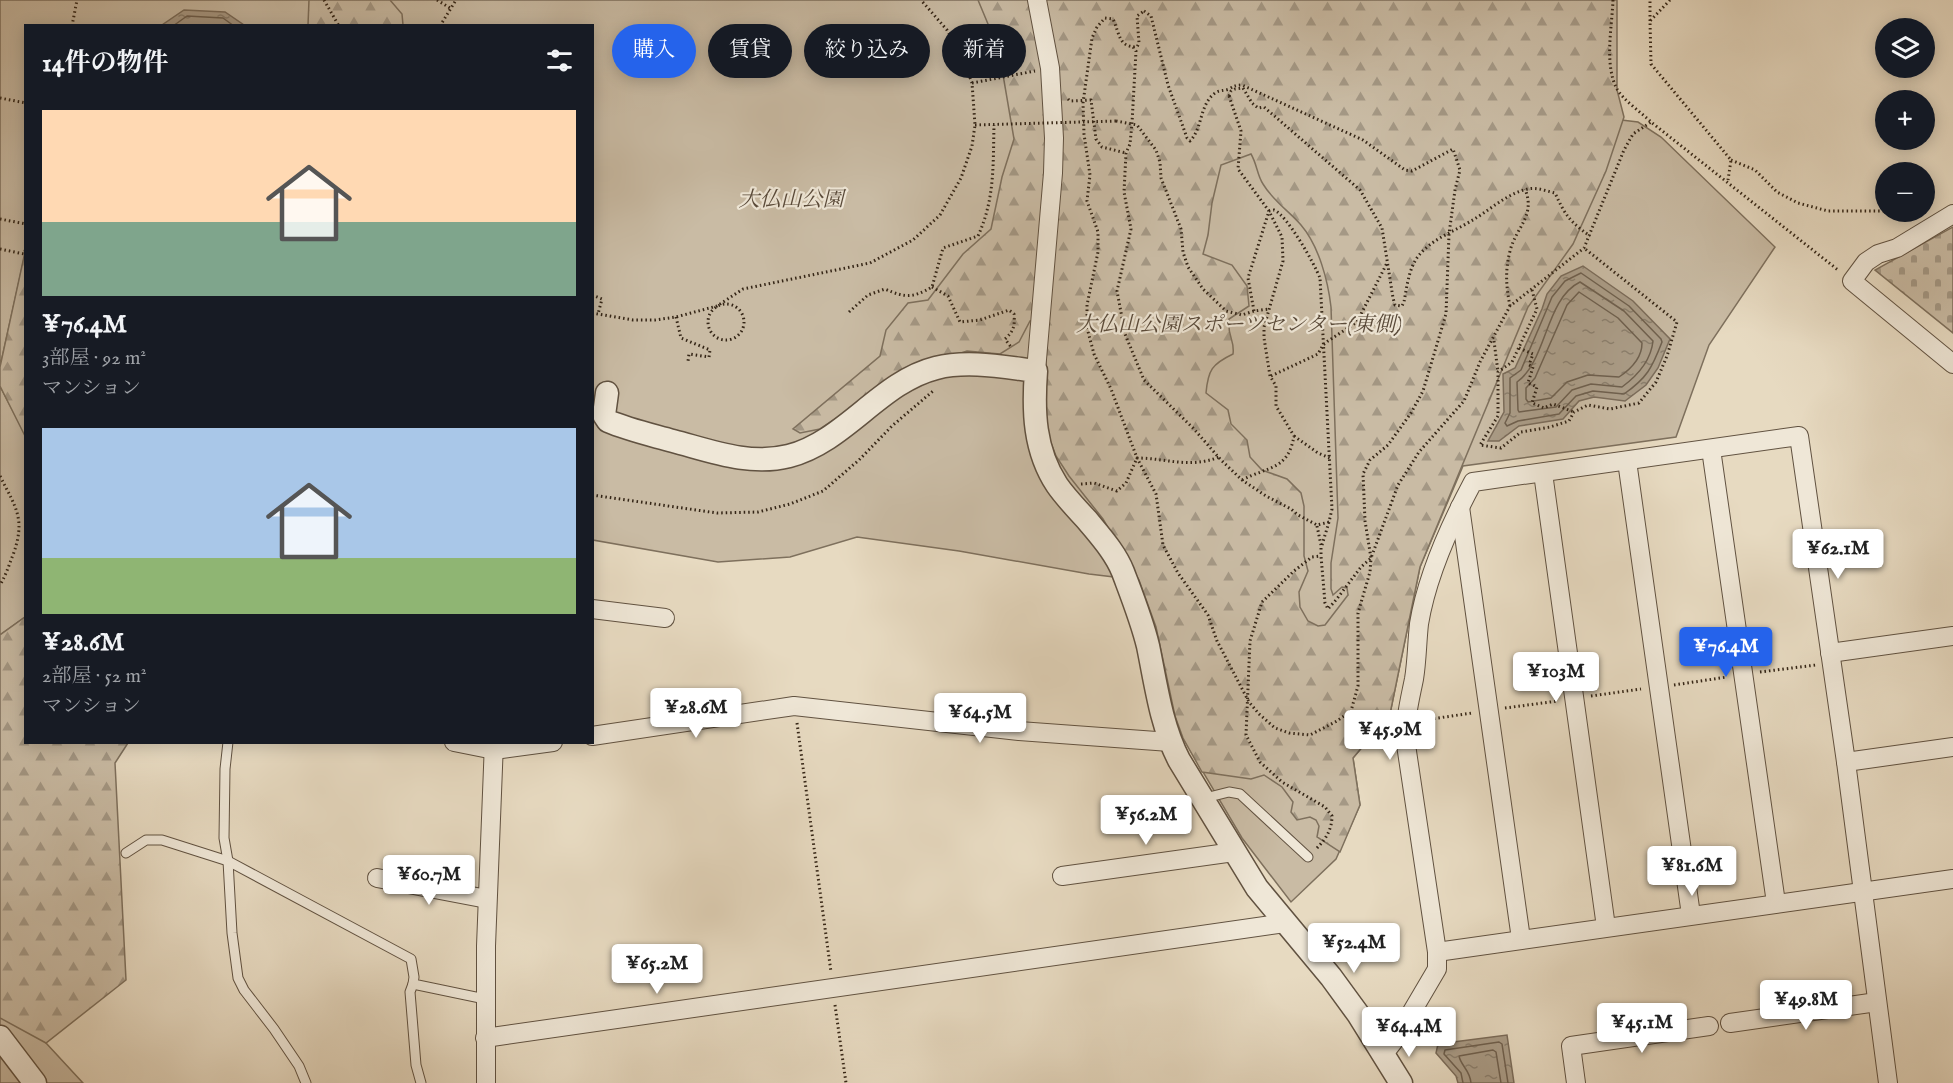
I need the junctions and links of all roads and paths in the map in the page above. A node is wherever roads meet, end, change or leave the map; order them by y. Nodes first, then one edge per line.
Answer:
1 (77, 0) edge
2 (324, 0) edge
3 (437, 0) edge
4 (456, 0) edge
5 (921, 0) edge
6 (1038, 0) edge
7 (1613, 0) edge
8 (1650, 0) edge
9 (1670, 0) edge
10 (450, 8) junction
11 (1650, 21) junction
12 (72, 24) edge
13 (338, 24) edge
14 (441, 24) edge
15 (1135, 48) junction
16 (1039, 70) dead end
17 (972, 83) junction
18 (1227, 90) junction
19 (1230, 96) junction
20 (0, 98) edge
21 (1083, 100) junction
22 (24, 103) edge
23 (1651, 122) junction
24 (1132, 123) junction
25 (975, 125) junction
26 (994, 125) junction
27 (1126, 153) junction
28 (1731, 160) junction
29 (1728, 182) junction
30 (1526, 189) junction
31 (1269, 211) junction
32 (1875, 211) edge
33 (1953, 214) edge
34 (0, 219) edge
35 (24, 224) edge
36 (1449, 234) junction
37 (1590, 236) junction
38 (1584, 248) junction
39 (0, 249) edge
40 (24, 254) edge
41 (1386, 263) junction
42 (1852, 281) junction
43 (932, 287) junction
44 (1532, 289) junction
45 (594, 296) edge
46 (717, 306) junction
47 (1510, 306) junction
48 (1269, 309) junction
49 (1254, 311) junction
50 (849, 312) dead end
51 (594, 313) edge
52 (598, 314) junction
53 (676, 317) junction
54 (1494, 339) junction
55 (1323, 345) junction
56 (1520, 348) junction
57 (688, 361) dead end
58 (1953, 364) edge
59 (1026, 370) junction
60 (1498, 372) junction
61 (1270, 376) junction
62 (607, 393) dead end
63 (1574, 412) junction
64 (1294, 436) junction
65 (1711, 448) junction
66 (1219, 457) junction
67 (1137, 458) junction
68 (1330, 458) junction
69 (1627, 461) junction
70 (1543, 473) junction
71 (0, 476) edge
72 (1242, 480) junction
73 (1058, 486) junction
74 (1460, 506) junction
75 (1329, 522) junction
76 (1317, 525) junction
77 (1322, 545) junction
78 (1321, 556) junction
79 (1371, 558) junction
80 (0, 585) edge
81 (594, 609) edge
82 (665, 618) dead end
83 (1953, 636) edge
84 (1831, 657) junction
85 (1743, 675) junction
86 (1659, 687) junction
87 (1574, 699) junction
88 (1248, 702) junction
89 (794, 706) junction
90 (1489, 711) junction
91 (1405, 722) junction
92 (594, 736) edge
93 (1170, 742) junction
94 (228, 744) edge
95 (474, 744) edge
96 (524, 744) edge
97 (494, 746) edge
98 (1953, 747) edge
99 (1846, 762) junction
100 (1202, 799) junction
101 (1234, 852) junction
102 (126, 853) dead end
103 (1308, 857) joint
104 (228, 861) junction
105 (1062, 876) dead end
106 (377, 878) dead end
107 (1953, 879) edge
108 (1863, 891) junction
109 (488, 899) junction
110 (1776, 903) junction
111 (1691, 915) junction
112 (1285, 923) junction
113 (1606, 927) junction
114 (1521, 939) junction
115 (1437, 952) junction
116 (412, 984) junction
117 (833, 988) junction
118 (485, 999) junction
119 (1877, 1002) junction
120 (1730, 1023) dead end
121 (1709, 1026) dead end
122 (0, 1036) edge
123 (485, 1038) junction
124 (1383, 1055) junction
125 (35, 1083) edge
126 (306, 1083) edge
127 (421, 1083) edge
128 (486, 1083) edge
129 (846, 1083) edge
130 (1401, 1083) edge
131 (1576, 1083) edge
132 (1888, 1083) edge

1 - 12 path
2 - 13 path
3 - 10 path
4 - 10 path
5 - 17 path
6 - 59 street
7 - 23 path
8 - 11 path
9 - 11 path
10 - 14 path
11 - 28 path
15 - 18 path
15 - 21 path
15 - 24 path
16 - 17 path
17 - 25 path
18 - 19 path
18 - 36 path
19 - 31 path
19 - 41 path
20 - 22 path
21 - 27 path
21 - 67 path
23 - 29 path
23 - 37 path
24 - 26 path, bridge
24 - 27 path
24 - 49 path
25 - 26 path
25 - 46 path
26 - 43 path
27 - 66 path
28 - 29 path
28 - 32 path
29 - 42 path
30 - 36 path
30 - 37 path
30 - 47 path
31 - 48 path
31 - 49 path
31 - 55 path
33 - 42 street
34 - 35 path
36 - 41 path
36 - 79 path
37 - 38 path
38 - 44 path
38 - 63 path
39 - 40 path
41 - 55 path
42 - 58 street
43 - 50 path
43 - 59 path
44 - 47 path
44 - 56 path
45 - 52 path
46 - 46 path
46 - 53 path
47 - 54 path
48 - 49 path
48 - 61 path
51 - 52 path
52 - 53 path
53 - 57 path
54 - 60 path
54 - 79 path
55 - 61 path
55 - 68 path
56 - 60 path
56 - 63 path
59 - 62 street
59 - 73 street
60 - 63 path
61 - 64 path
64 - 68 path
64 - 72 path
65 - 69 street
65 - 84 street
65 - 85 street
66 - 67 path
66 - 72 path
67 - 73 path
67 - 88 path
68 - 75 path
69 - 70 street
69 - 86 street
70 - 74 street
70 - 87 street
71 - 80 path
72 - 76 path
73 - 93 street
74 - 90 street
74 - 91 street
75 - 76 path
75 - 77 path
76 - 77 path
77 - 78 path
78 - 79 path
78 - 88 path
79 - 88 path
81 - 82 street
83 - 84 street
84 - 85 path
84 - 99 street
85 - 86 path
85 - 110 street
86 - 87 path
86 - 111 street
87 - 90 path
87 - 113 street
88 - 103 path
89 - 92 street
89 - 93 street
89 - 117 path
90 - 91 path
90 - 114 street
91 - 115 street
93 - 100 street
94 - 104 lane
95 - 97 street
96 - 97 street
97 - 109 street
98 - 99 street
99 - 108 street
100 - 101 street
100 - 103 lane
101 - 105 street
101 - 112 street
102 - 104 lane
104 - 116 lane
104 - 126 lane
106 - 109 street
107 - 108 street
108 - 110 street
108 - 119 street
109 - 118 street
110 - 111 street
111 - 113 street
112 - 117 street
112 - 124 street
113 - 114 street
114 - 115 street
115 - 124 street
116 - 118 lane
116 - 127 lane
117 - 123 street
117 - 129 path
118 - 123 street
119 - 120 street
119 - 132 street
121 - 131 street
122 - 125 street
123 - 128 street
124 - 130 street

